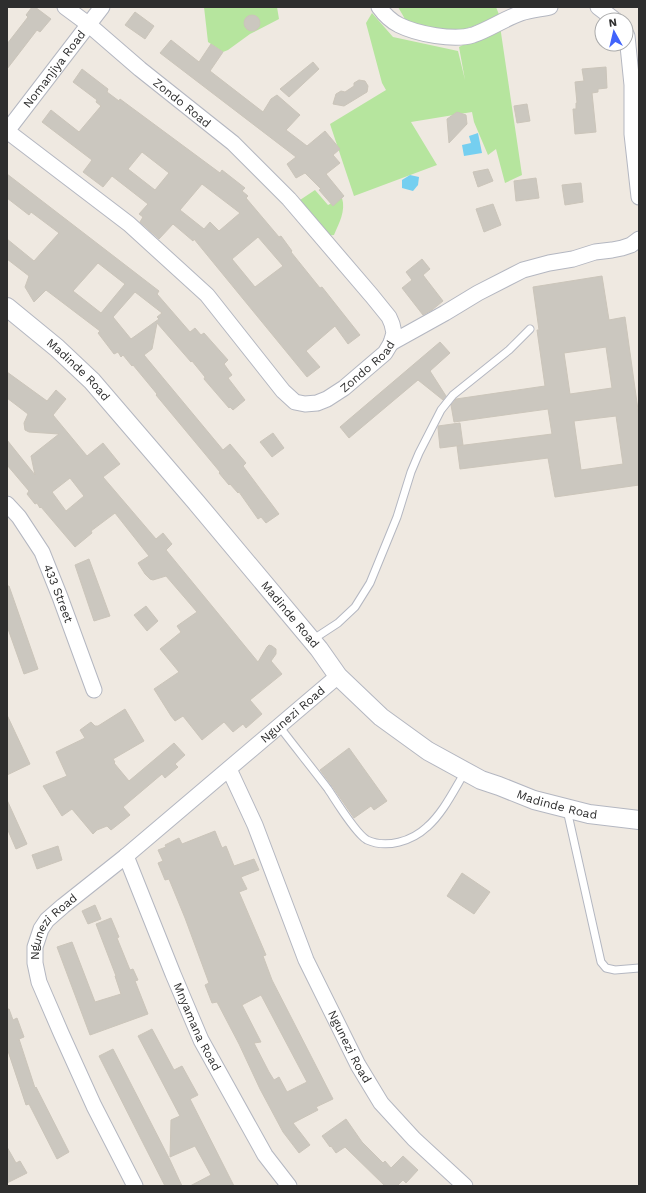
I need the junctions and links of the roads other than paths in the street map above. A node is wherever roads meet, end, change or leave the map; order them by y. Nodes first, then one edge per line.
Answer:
1 (65, 7) edge
2 (102, 7) edge
3 (379, 7) edge
4 (550, 7) edge
5 (88, 24) junction
6 (629, 52) edge
7 (7, 131) edge
8 (639, 197) edge
9 (639, 239) edge
10 (7, 308) edge
11 (530, 329) dead end
12 (392, 343) junction
13 (7, 504) edge
14 (312, 640) junction
15 (338, 676) junction
16 (94, 690) dead end
17 (279, 726) junction
18 (229, 769) junction
19 (465, 772) junction
20 (566, 808) junction
21 (639, 820) edge
22 (126, 856) junction
23 (639, 968) edge
24 (135, 1186) edge
25 (289, 1186) edge
26 (466, 1186) edge

1 - 5 street, Zondo Road
2 - 5 street, Nomanjiya Road
3 - 4 street
5 - 7 street, Nomanjiya Road
5 - 12 street, Zondo Road
6 - 8 street
7 - 12 street, Zondo Road
9 - 12 street
10 - 14 street, Madinde Road
11 - 14 lane
13 - 16 street, 433 Street
14 - 15 street, Madinde Road
15 - 17 street, Ngunezi Road
15 - 19 street, Madinde Road
17 - 18 street, Ngunezi Road
17 - 19 lane
18 - 22 street, Ngunezi Road
18 - 26 street, Ngunezi Road
19 - 20 street, Madinde Road
20 - 21 street, Madinde Road
20 - 23 lane
22 - 24 street, Ngunezi Road
22 - 25 street, Mnyamana Road

